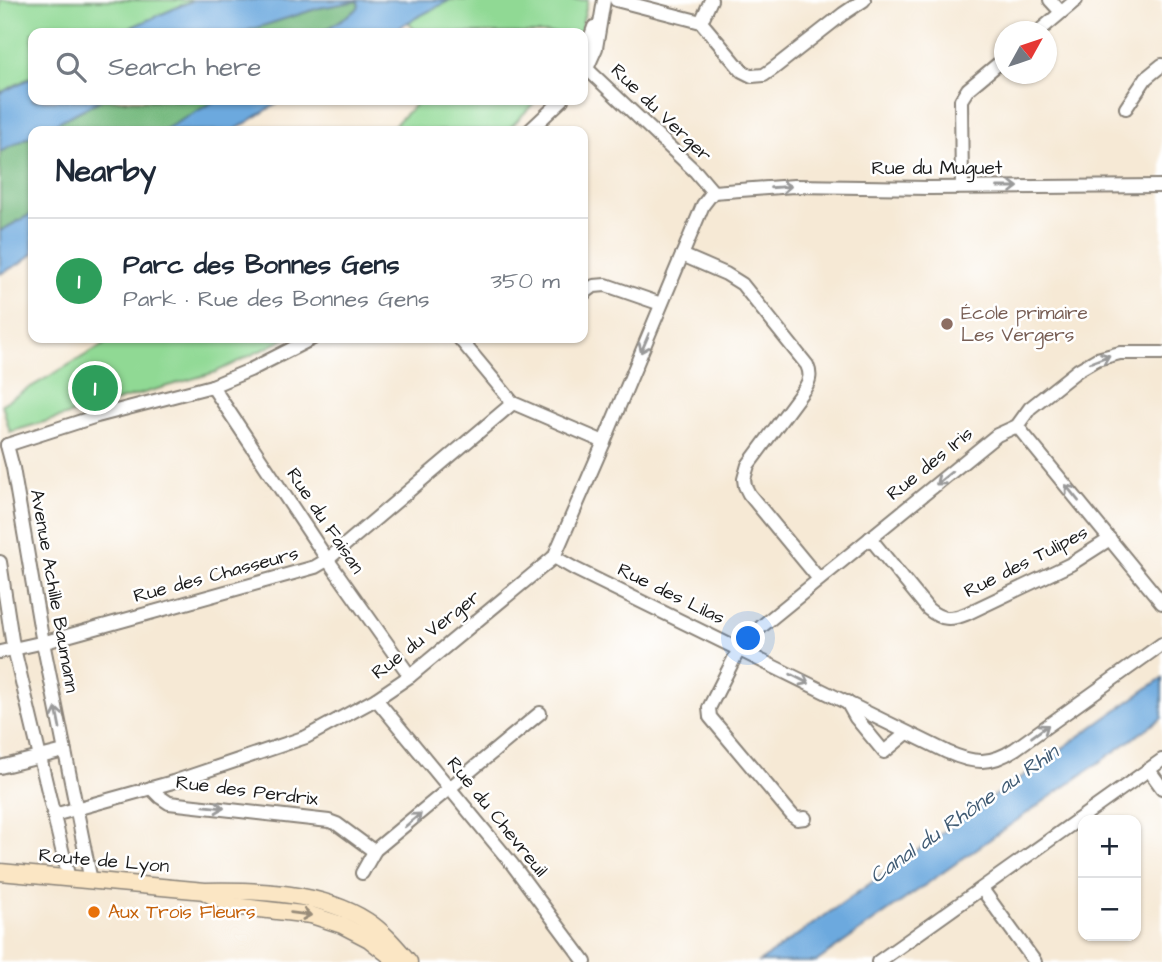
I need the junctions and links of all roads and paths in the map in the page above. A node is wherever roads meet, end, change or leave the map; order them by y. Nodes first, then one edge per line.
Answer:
1 (604, 0) edge
2 (616, 0) edge
3 (711, 0) edge
4 (864, 0) edge
5 (1050, 0) edge
6 (1076, 0) edge
7 (1061, 12) junction
8 (1051, 21) edge
9 (701, 22) junction
10 (588, 61) edge
11 (1162, 65) edge
12 (994, 67) edge
13 (588, 71) edge
14 (551, 105) edge
15 (556, 105) edge
16 (1126, 108) dead end
17 (542, 118) junction
18 (534, 126) edge
19 (1162, 186) edge
20 (961, 187) junction
21 (713, 192) junction
22 (681, 255) junction
23 (588, 290) edge
24 (661, 304) junction
25 (303, 343) edge
26 (463, 343) edge
27 (1162, 353) edge
28 (212, 386) junction
29 (513, 403) junction
30 (1017, 426) junction
31 (604, 442) junction
32 (3, 445) edge
33 (870, 538) junction
34 (1110, 539) junction
35 (554, 556) junction
36 (327, 559) junction
37 (0, 562) edge
38 (819, 579) junction
39 (1162, 603) edge
40 (43, 643) junction
41 (1162, 644) edge
42 (14, 649) junction
43 (739, 649) junction
44 (0, 652) edge
45 (410, 676) junction
46 (376, 699) junction
47 (847, 702) junction
48 (540, 713) dead end
49 (907, 733) junction
50 (64, 751) junction
51 (40, 757) junction
52 (1162, 761) edge
53 (0, 767) edge
54 (1149, 770) junction
55 (151, 788) junction
56 (451, 788) junction
57 (1162, 788) edge
58 (76, 809) junction
59 (54, 815) junction
60 (805, 818) dead end
61 (375, 850) junction
62 (0, 872) edge
63 (362, 873) dead end
64 (69, 879) junction
65 (91, 881) junction
66 (982, 889) junction
67 (233, 898) junction
68 (398, 962) edge
69 (409, 962) edge
70 (585, 962) edge
71 (878, 962) edge
72 (1035, 962) edge

1 - 10 street
2 - 9 street
3 - 9 street
4 - 9 street
5 - 7 street
6 - 7 street
7 - 8 street
11 - 16 street
12 - 20 street
13 - 21 street, Rue du Verger
14 - 17 street
15 - 17 street
17 - 18 street
20 -> 19 street, Rue du Muguet
21 -> 20 street, Rue du Muguet
21 - 22 street, Rue du Verger
22 - 24 street, Rue du Verger
22 - 38 street
23 - 24 street
24 -> 31 street, Rue du Verger
25 - 28 street
26 - 29 street
30 -> 27 street, Rue des Iris
28 - 32 street
28 - 36 street, Rue du Faisan
29 - 31 street
29 - 36 street, Rue des Chasseurs
30 -> 33 street, Rue des Iris
34 -> 30 street
31 - 35 street, Rue du Verger
32 - 40 street, Avenue Achille Baumann
33 - 34 street, Rue des Tulipes
33 - 38 street, Rue des Iris
34 - 39 street
35 - 43 street, Rue des Lilas
35 - 45 street, Rue du Verger
36 - 40 street, Rue des Chasseurs
36 - 45 street, Rue du Faisan
37 - 42 street
38 - 43 street, Rue des Iris
40 - 42 street, Rue des Chasseurs
50 -> 40 street, Avenue Achille Baumann
49 -> 41 street, Rue des Lilas
42 - 44 street, Rue des Chasseurs
42 - 51 street
43 -> 47 street, Rue des Lilas
43 - 60 street, Rue des Iris
45 - 46 street, Rue du Verger
46 - 55 street, Rue du Verger
46 - 56 street, Rue du Chevreuil
47 - 49 street, Rue des Lilas
47 - 49 street, Rue des Lilas
48 - 56 street
50 - 51 street
50 - 58 street, Avenue Achille Baumann
51 - 53 street
51 - 59 street
52 - 54 street
54 - 57 street
54 - 66 street
55 - 58 street, Rue du Verger
55 -> 61 street, Rue des Perdrix
61 -> 56 street
56 - 70 street, Rue du Chevreuil
58 - 59 street, Rue du Verger
58 - 65 street, Avenue Achille Baumann
59 - 64 street
61 - 63 street
62 - 64 main road, Route de Lyon
64 - 65 main road, Route de Lyon
65 - 67 main road, Route de Lyon
66 - 71 street
66 - 72 street
67 -> 68 main road, Route de Lyon
67 - 69 main road, Route de Lyon

